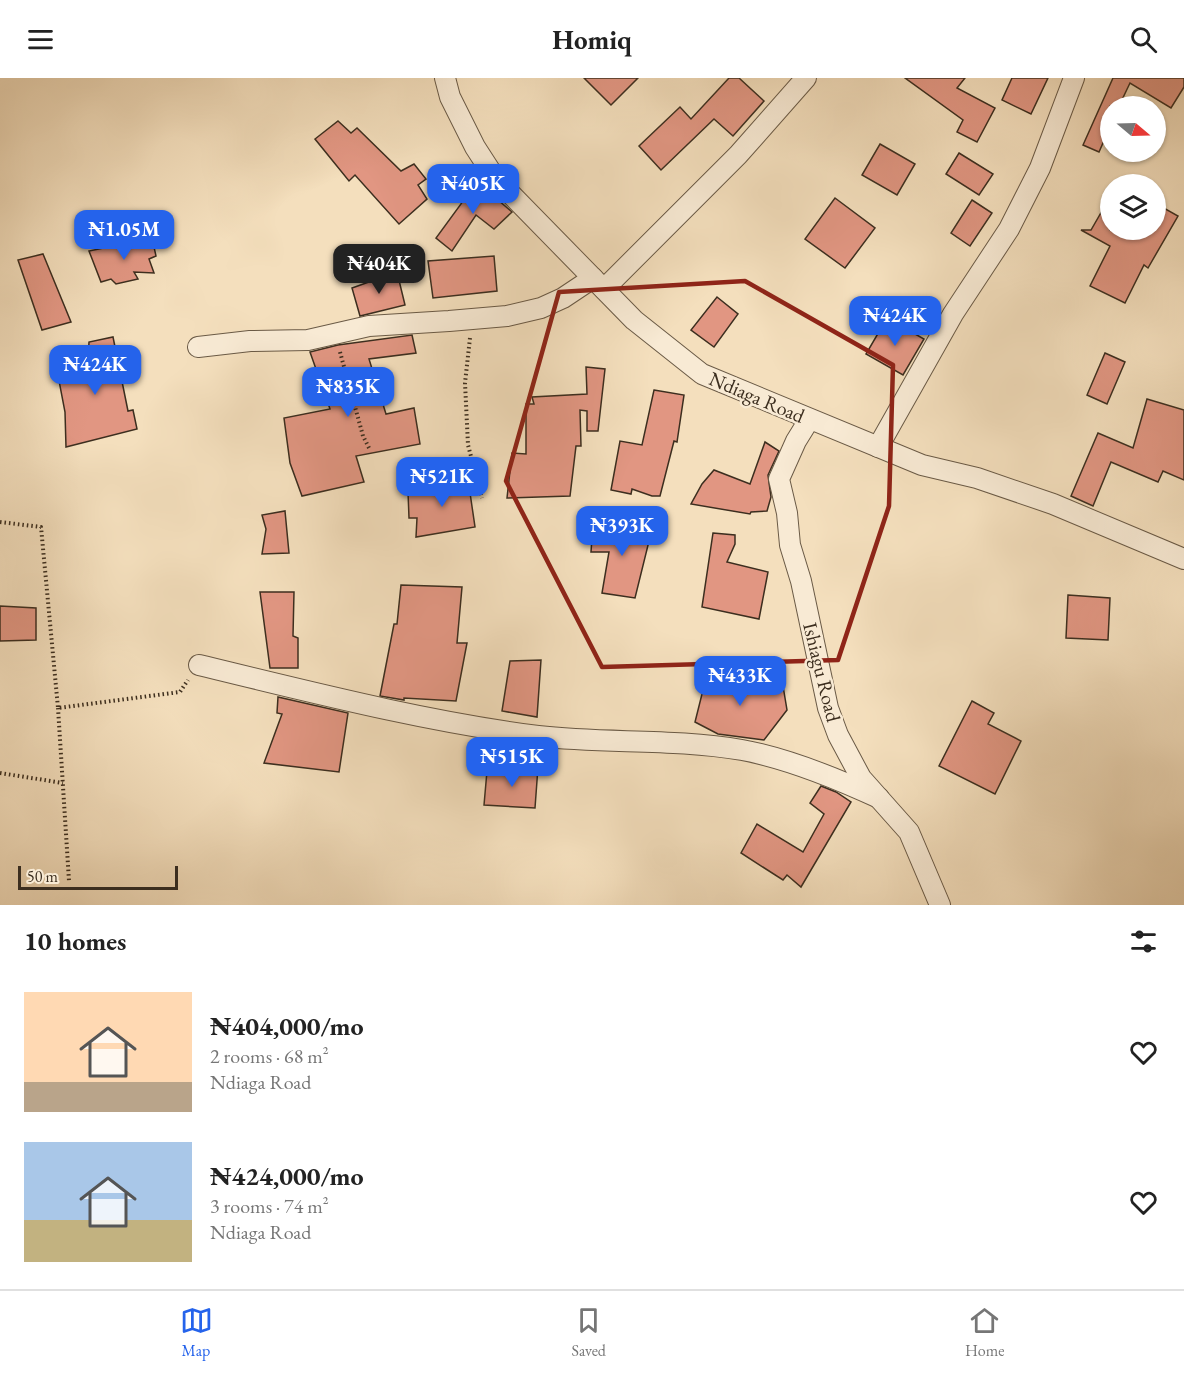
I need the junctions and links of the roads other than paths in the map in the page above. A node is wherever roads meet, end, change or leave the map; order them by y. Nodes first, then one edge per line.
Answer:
1 (445, 78) edge
2 (806, 78) edge
3 (1074, 78) edge
4 (598, 283) junction
5 (198, 347) dead end
6 (809, 420) junction
7 (878, 447) junction
8 (1184, 559) edge
9 (199, 665) road end
10 (879, 798) junction
11 (940, 905) edge

1 - 4 street, Ndiaga Road
2 - 4 street
3 - 7 street
4 - 5 street
4 - 6 street, Ndiaga Road
6 - 7 street, Ndiaga Road
6 - 10 street, Ishiagu Road
7 - 8 street, Ndiaga Road
9 - 10 street
10 - 11 street, Ishiagu Road

